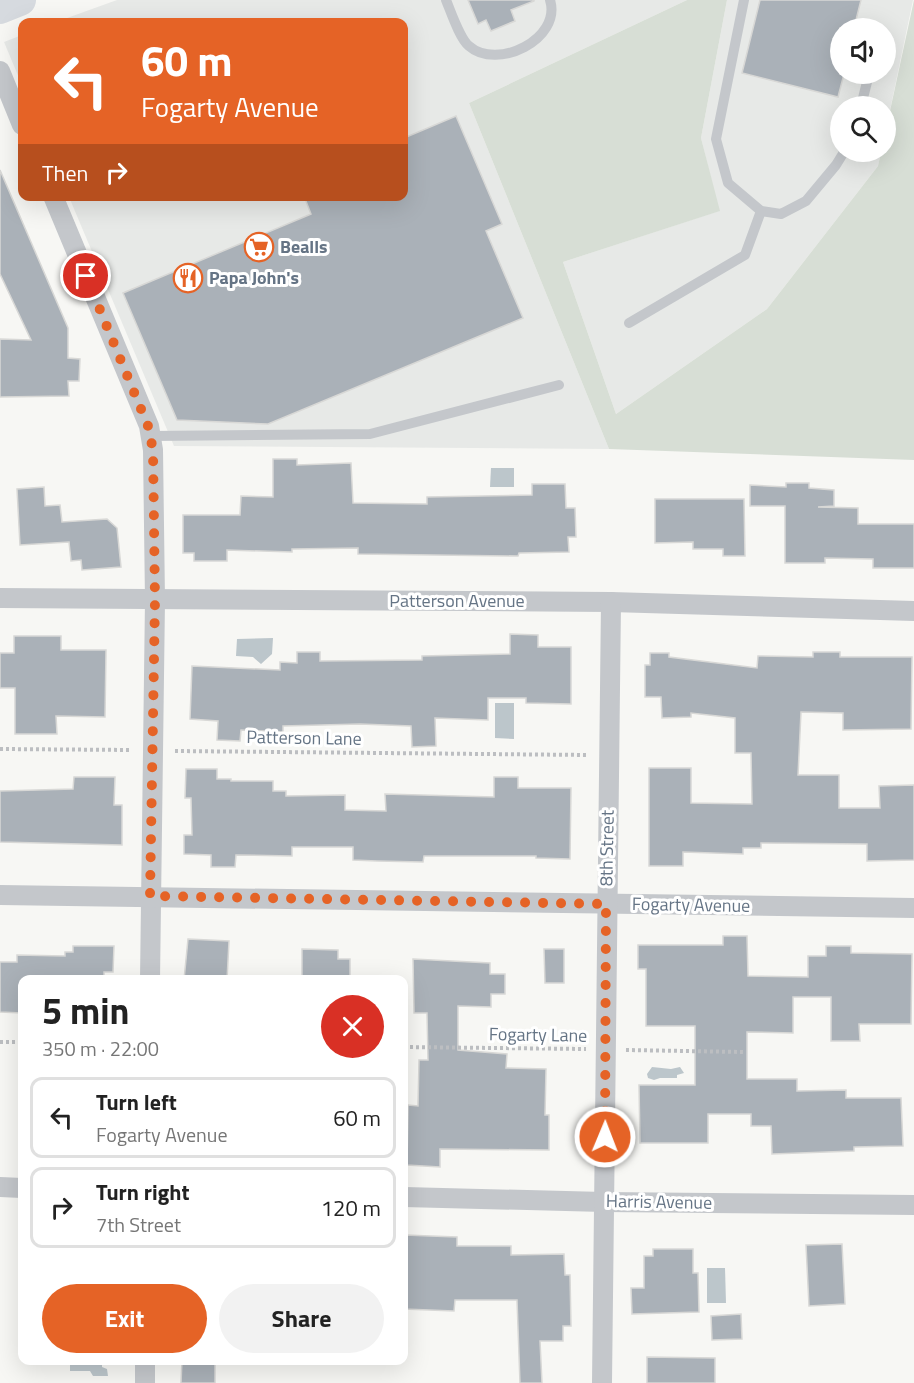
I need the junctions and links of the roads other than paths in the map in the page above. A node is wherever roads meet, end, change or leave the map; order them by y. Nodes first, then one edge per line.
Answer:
1 (20, 0) edge
2 (446, 0) edge
3 (550, 0) edge
4 (744, 0) edge
5 (0, 8) edge
6 (0, 70) edge
7 (18, 114) edge
8 (838, 162) edge
9 (55, 201) edge
10 (761, 211) junction
11 (629, 323) dead end
12 (559, 386) dead end
13 (151, 436) junction
14 (0, 598) edge
15 (155, 600) junction
16 (611, 602) junction
17 (914, 611) edge
18 (0, 895) edge
19 (150, 896) junction
20 (606, 904) junction
21 (914, 908) edge
22 (150, 975) edge
23 (0, 1187) edge
24 (18, 1188) edge
25 (408, 1197) edge
26 (604, 1202) junction
27 (914, 1205) edge
28 (145, 1365) edge
29 (145, 1383) edge
30 (602, 1383) edge

1 - 5 main road
2 - 3 lane
4 - 10 lane
6 - 7 street
8 - 10 lane
9 - 13 street
10 - 11 lane
12 - 13 lane
13 - 15 street
14 - 15 street, Patterson Avenue
15 - 16 street, Patterson Avenue
15 - 19 street
16 - 17 street, Patterson Avenue
16 - 20 street, 8th Street
18 - 19 street, Fogarty Avenue
19 - 20 street, Fogarty Avenue
19 - 22 street
20 - 21 street, Fogarty Avenue
20 - 26 street, 8th Street
23 - 24 street
25 - 26 street, Harris Avenue
26 - 27 street, Harris Avenue
26 - 30 street, 8th Street
28 - 29 street

